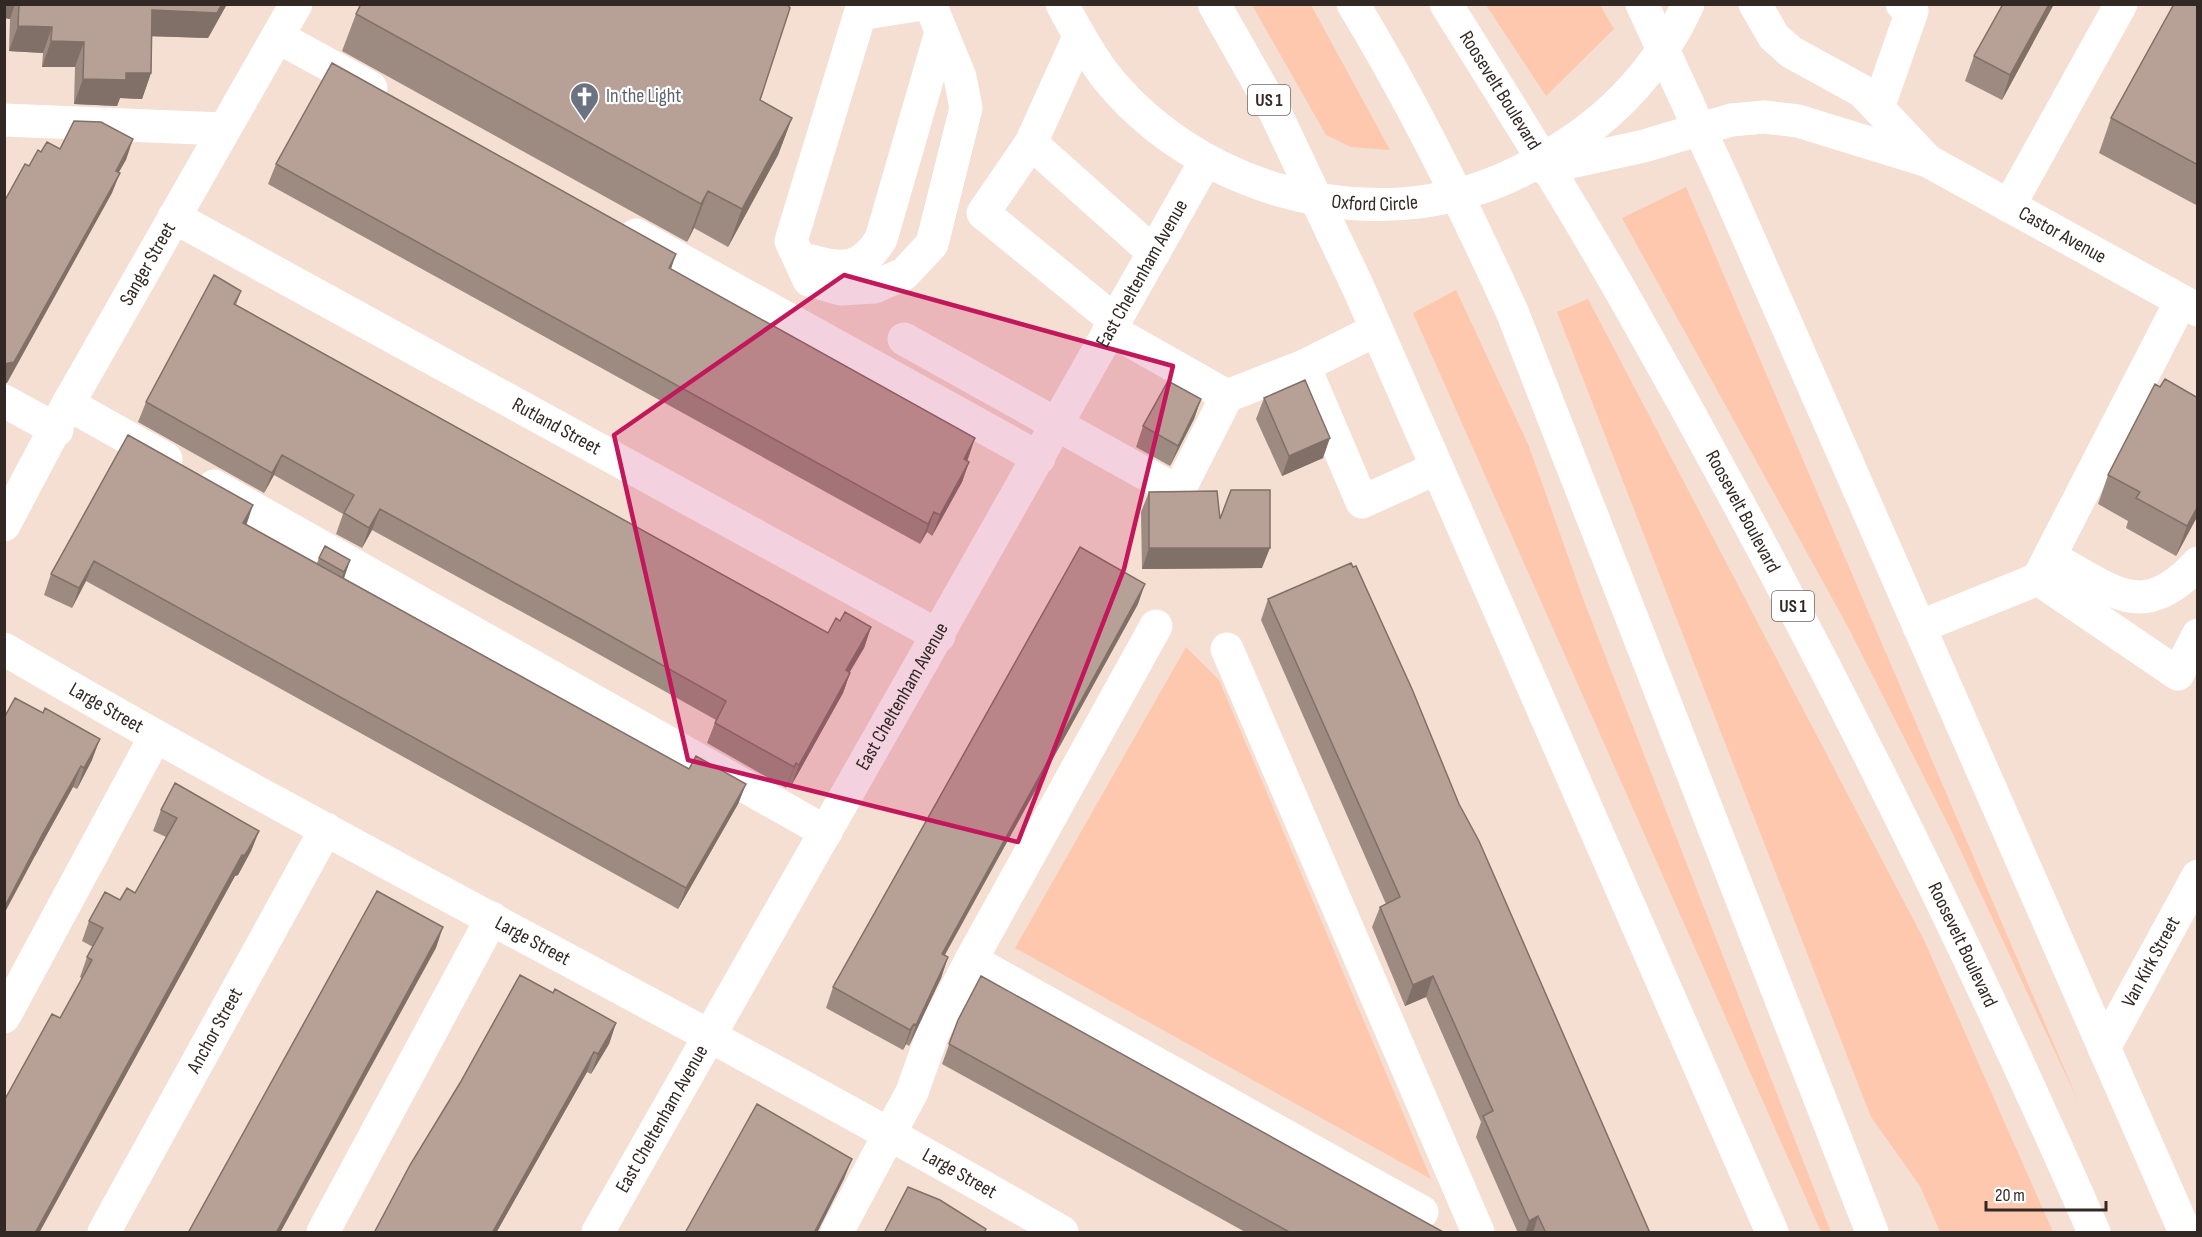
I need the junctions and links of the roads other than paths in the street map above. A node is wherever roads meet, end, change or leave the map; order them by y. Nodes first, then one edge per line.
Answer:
1 (296, 4) edge
2 (922, 4) edge
3 (1062, 4) edge
4 (1214, 4) edge
5 (1353, 4) edge
6 (1446, 4) edge
7 (1642, 4) edge
8 (1688, 4) edge
9 (1755, 4) edge
10 (1902, 4) edge
11 (2121, 4) edge
12 (860, 9) edge
13 (936, 18) edge
14 (278, 37) junction
15 (1079, 37) junction
16 (1664, 48) junction
17 (398, 103) edge
18 (1878, 108) junction
19 (4, 120) edge
20 (1700, 127) junction
21 (224, 129) junction
22 (1030, 143) junction
23 (1579, 150) junction
24 (1206, 160) junction
25 (1928, 161) junction
26 (1317, 199) junction
27 (2009, 206) junction
28 (174, 217) junction
29 (608, 219) edge
30 (1154, 253) junction
31 (799, 258) junction
32 (2189, 305) edge
33 (1111, 324) junction
34 (1376, 330) junction
35 (904, 339) dead end
36 (1304, 366) junction
37 (1227, 396) junction
38 (4, 401) edge
39 (62, 417) junction
40 (1057, 425) junction
41 (1039, 458) junction
42 (1437, 468) junction
43 (4, 525) edge
44 (2198, 563) edge
45 (2044, 568) junction
46 (1156, 626) dead end
47 (1919, 627) junction
48 (2198, 635) edge
49 (939, 636) junction
50 (4, 649) edge
51 (1227, 649) dead end
52 (154, 737) junction
53 (326, 829) junction
54 (826, 832) junction
55 (2198, 876) edge
56 (492, 918) junction
57 (971, 960) junction
58 (4, 1017) edge
59 (709, 1036) junction
60 (2104, 1048) junction
61 (891, 1133) junction
62 (1422, 1212) dead end
63 (104, 1233) edge
64 (323, 1233) edge
65 (598, 1233) edge
66 (837, 1233) edge
67 (1062, 1233) edge
68 (1478, 1233) edge
69 (1772, 1233) edge
70 (1872, 1233) edge
71 (2094, 1233) edge
72 (2185, 1233) edge

1 - 14 main road, Sanger Street
2 - 12 main road
3 - 15 main road, Oxford Circle
4 - 26 main road, US 1
5 - 70 main road
6 - 71 main road, Roosevelt Boulevard / US 1
7 - 16 main road
8 - 16 main road, Oxford Circle
9 - 18 main road, Castor Avenue
10 - 18 main road
11 - 27 main road
12 - 31 main road
13 - 31 main road
13 - 31 main road
14 - 17 main road
14 - 21 main road, Sanger Street
15 - 22 main road
15 - 24 main road, Oxford Circle
16 - 20 main road
16 - 23 main road, Oxford Circle
18 - 25 main road, Castor Avenue
19 - 21 main road
20 - 23 main road, Castor Avenue
20 - 25 main road, Castor Avenue
20 - 47 main road
21 - 28 main road, Sanger Street
22 - 30 main road
22 - 33 main road
23 - 26 main road, Oxford Circle
24 - 26 main road, Oxford Circle
24 - 30 main road, East Cheltenham Avenue
25 - 27 main road, Castor Avenue
26 - 34 main road, US 1
27 - 32 main road, Castor Avenue
28 - 39 main road, Sanger Street
28 - 49 main road, Rutland Street
29 - 41 main road
30 - 33 main road, East Cheltenham Avenue
32 - 45 main road
33 - 37 main road
33 - 40 main road, East Cheltenham Avenue
34 - 36 main road
34 - 42 main road, US 1
35 - 40 main road
36 - 37 main road
36 - 42 main road
37 - 40 main road
38 - 39 main road
39 - 43 main road, Sanger Street
39 - 54 main road
40 - 41 main road, East Cheltenham Avenue
41 - 49 main road, East Cheltenham Avenue
42 - 69 main road, US 1
44 - 45 main road
45 - 47 main road
45 - 48 main road
46 - 57 main road
47 - 60 main road
49 - 54 main road, East Cheltenham Avenue
50 - 52 main road, Large Street
51 - 68 main road
52 - 53 main road, Large Street
52 - 58 main road
53 - 56 main road, Large Street
53 - 63 main road, Anchor Street
54 - 59 main road, East Cheltenham Avenue
55 - 60 main road, Van Kirk Street
56 - 59 main road, Large Street
56 - 64 main road
57 - 61 main road
57 - 62 main road
59 - 61 main road, Large Street
59 - 65 main road, East Cheltenham Avenue
60 - 72 main road
61 - 66 main road
61 - 67 main road, Large Street

